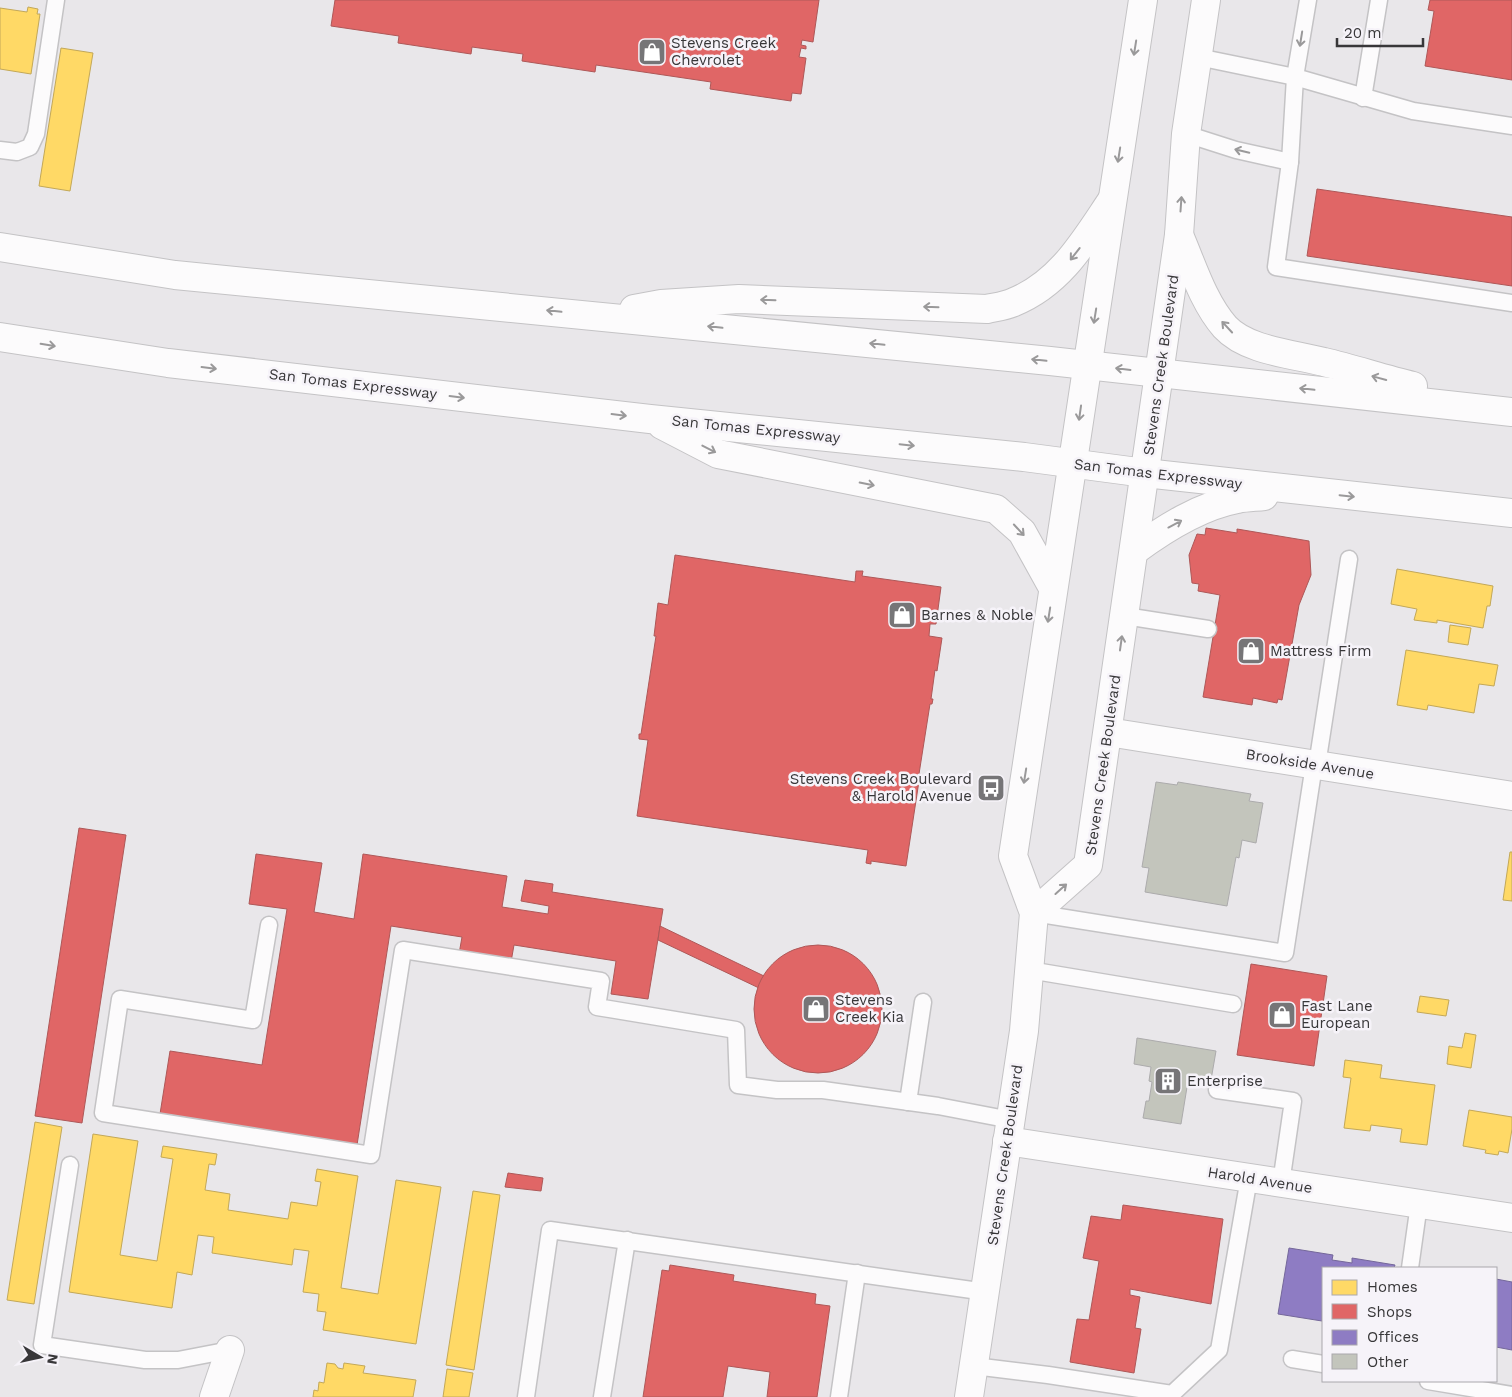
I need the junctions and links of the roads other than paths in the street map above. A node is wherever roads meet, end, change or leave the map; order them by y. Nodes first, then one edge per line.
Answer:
1 (56, 0) edge
2 (1143, 0) edge
3 (1206, 0) edge
4 (1308, 0) edge
5 (1379, 0) edge
6 (1198, 57) junction
7 (1295, 77) junction
8 (1363, 98) junction
9 (1512, 126) edge
10 (1186, 134) junction
11 (0, 150) edge
12 (1290, 162) junction
13 (1112, 200) junction
14 (1179, 235) junction
15 (0, 247) edge
16 (1512, 303) edge
17 (600, 316) junction
18 (0, 337) edge
19 (1087, 365) junction
20 (1160, 374) junction
21 (1512, 407) edge
22 (1512, 412) edge
23 (650, 419) junction
24 (1073, 464) junction
25 (1145, 473) junction
26 (1305, 491) junction
27 (1512, 513) edge
28 (1134, 551) junction
29 (1349, 560) dead end
30 (1053, 588) junction
31 (1125, 616) junction
32 (1208, 629) dead end
33 (1108, 732) junction
34 (1315, 765) junction
35 (1512, 796) edge
36 (1034, 913) junction
37 (269, 925) dead end
38 (1029, 970) junction
39 (923, 1002) dead end
40 (1233, 1004) dead end
41 (1217, 1090) dead end
42 (908, 1102) junction
43 (1009, 1130) junction
44 (70, 1165) dead end
45 (1249, 1178) junction
46 (1281, 1183) junction
47 (1419, 1204) junction
48 (1512, 1218) edge
49 (627, 1240) junction
50 (1410, 1267) edge
51 (857, 1273) junction
52 (986, 1292) junction
53 (230, 1350) joint
54 (1292, 1359) dead end
55 (1322, 1364) edge
56 (974, 1366) junction
57 (1434, 1382) edge
58 (1512, 1395) edge
59 (214, 1397) edge
60 (526, 1397) edge
61 (602, 1397) edge
62 (839, 1397) edge
63 (969, 1397) edge

1 - 11 lane
2 -> 13 main road, Stevens Creek Boulevard
3 - 6 main road, Stevens Creek Boulevard
4 -> 7 lane
5 - 8 lane
6 - 7 lane
6 - 10 main road, Stevens Creek Boulevard
7 - 8 lane
7 - 12 lane
8 - 9 lane
12 -> 10 lane
14 -> 10 main road, Stevens Creek Boulevard
12 - 16 lane
13 -> 17 main road
13 -> 19 main road, Stevens Creek Boulevard
14 - 20 main road, Stevens Creek Boulevard
21 -> 14 main road
17 -> 15 main road
19 -> 17 main road
18 -> 23 main road, San Tomas Expressway
20 -> 19 main road
19 -> 24 main road, Stevens Creek Boulevard
22 -> 20 main road
20 - 25 main road, Stevens Creek Boulevard
23 -> 24 main road, San Tomas Expressway
23 -> 30 main road
24 - 25 main road, San Tomas Expressway
24 - 30 main road, Stevens Creek Boulevard
25 - 26 main road, San Tomas Expressway
25 - 28 main road, Stevens Creek Boulevard
26 -> 27 main road, San Tomas Expressway
28 -> 26 main road
28 - 31 main road, Stevens Creek Boulevard
29 - 34 lane
30 -> 36 main road, Stevens Creek Boulevard
31 - 32 lane
33 -> 31 main road, Stevens Creek Boulevard
33 - 34 main road, Brookside Avenue
36 -> 33 main road, Stevens Creek Boulevard
34 - 35 main road, Brookside Avenue
34 - 36 lane
36 - 38 main road, Stevens Creek Boulevard
37 - 42 lane
38 - 40 lane
38 - 43 main road, Stevens Creek Boulevard
39 - 42 lane
41 - 46 lane
42 - 43 lane
43 - 45 main road, Harold Avenue
43 - 52 main road, Stevens Creek Boulevard
44 - 53 lane
45 - 46 main road, Harold Avenue
45 - 56 lane
46 - 47 main road, Harold Avenue
47 - 48 main road, Harold Avenue
47 - 50 lane
49 - 51 lane
49 - 60 lane
49 - 61 lane
51 - 52 lane
51 - 62 lane
52 - 56 main road, Stevens Creek Boulevard
53 - 59 main road
54 - 55 lane
56 - 63 main road, Stevens Creek Boulevard
57 - 58 lane

